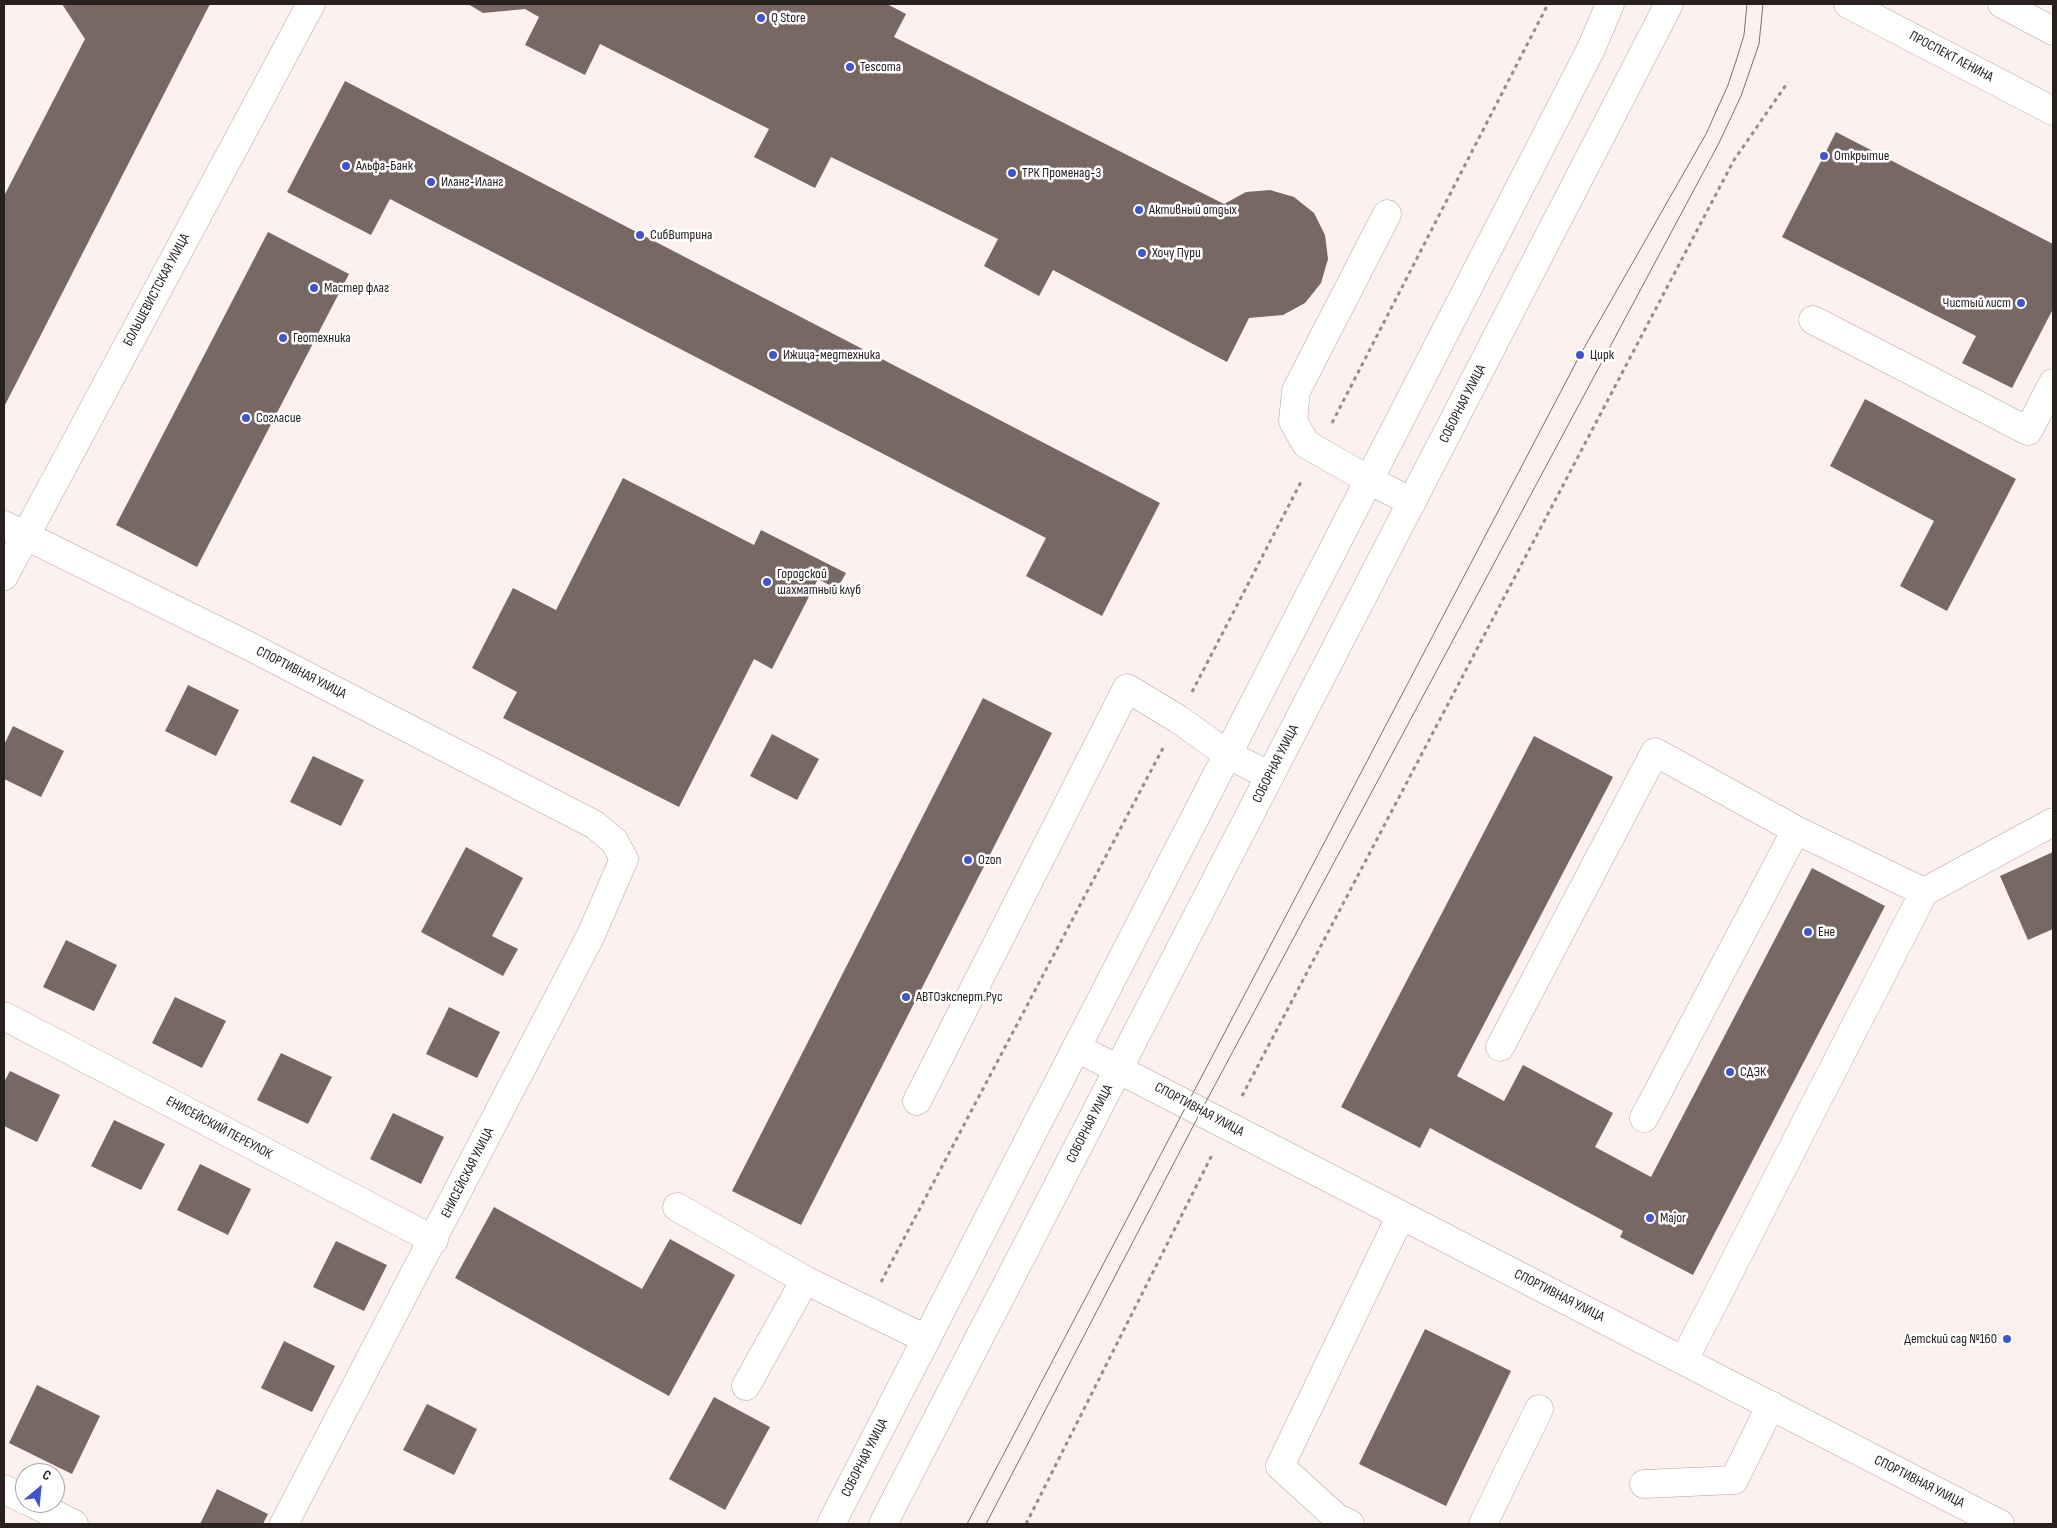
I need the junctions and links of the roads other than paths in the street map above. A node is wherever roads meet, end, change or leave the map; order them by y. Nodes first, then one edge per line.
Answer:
1 (311, 4) edge
2 (1610, 4) edge
3 (1670, 4) edge
4 (1848, 4) edge
5 (2002, 4) edge
6 (2053, 30) edge
7 (2053, 111) edge
8 (1387, 214) dead end
9 (1813, 320) dead end
10 (2053, 383) edge
11 (1369, 480) junction
12 (1412, 502) junction
13 (14, 531) edge
14 (4, 576) edge
15 (1227, 754) junction
16 (1270, 776) junction
17 (2053, 822) edge
18 (595, 825) joint
19 (1796, 830) junction
20 (1924, 892) junction
21 (4, 1016) edge
22 (1500, 1046) dead end
23 (1076, 1048) junction
24 (1118, 1069) junction
25 (917, 1101) dead end
26 (1644, 1118) dead end
27 (677, 1207) dead end
28 (1401, 1215) junction
29 (434, 1240) junction
30 (805, 1280) junction
31 (926, 1339) junction
32 (1684, 1360) junction
33 (746, 1386) dead end
34 (1770, 1405) junction
35 (1539, 1409) dead end
36 (1644, 1484) dead end
37 (52, 1513) edge
38 (1960, 1515) edge
39 (1340, 1522) edge
40 (74, 1524) edge
41 (284, 1524) edge
42 (831, 1524) edge
43 (883, 1524) edge
44 (1483, 1524) edge
45 (2000, 1524) edge

1 - 13 main road, БОЛЬШЕВИСТСКАЯ УЛИЦА
2 - 11 main road, СОБОРНАЯ УЛИЦА
3 - 12 main road, СОБОРНАЯ УЛИЦА
4 - 7 main road, ПРОСПЕКТ ЛЕНИНА
5 - 6 main road
8 - 11 main road
9 - 10 main road
11 - 12 main road
11 - 15 main road, СОБОРНАЯ УЛИЦА
12 - 16 main road, СОБОРНАЯ УЛИЦА
13 - 14 main road, БОЛЬШЕВИСТСКАЯ УЛИЦА
13 - 18 main road, СПОРТИВНАЯ УЛИЦА
15 - 16 main road
15 - 23 main road, СОБОРНАЯ УЛИЦА
15 - 25 main road
16 - 24 main road, СОБОРНАЯ УЛИЦА
17 - 20 main road
18 - 29 main road, ЕНИСЕЙСКАЯ УЛИЦА
19 - 20 main road
19 - 22 main road
19 - 26 main road
20 - 32 main road
21 - 29 main road, ЕНИСЕЙСКИЙ ПЕРЕУЛОК
23 - 24 main road, СПОРТИВНАЯ УЛИЦА
23 - 31 main road, СОБОРНАЯ УЛИЦА
24 - 28 main road, СПОРТИВНАЯ УЛИЦА
24 - 43 main road, СОБОРНАЯ УЛИЦА
27 - 30 main road
28 - 32 main road, СПОРТИВНАЯ УЛИЦА
28 - 39 main road
29 - 41 main road, ЕНИСЕЙСКАЯ УЛИЦА
30 - 31 main road
30 - 33 main road
31 - 42 main road, СОБОРНАЯ УЛИЦА
32 - 34 main road, СПОРТИВНАЯ УЛИЦА
34 - 36 main road
34 - 38 main road, СПОРТИВНАЯ УЛИЦА
35 - 44 main road
37 - 40 main road
38 - 45 main road, СПОРТИВНАЯ УЛИЦА

